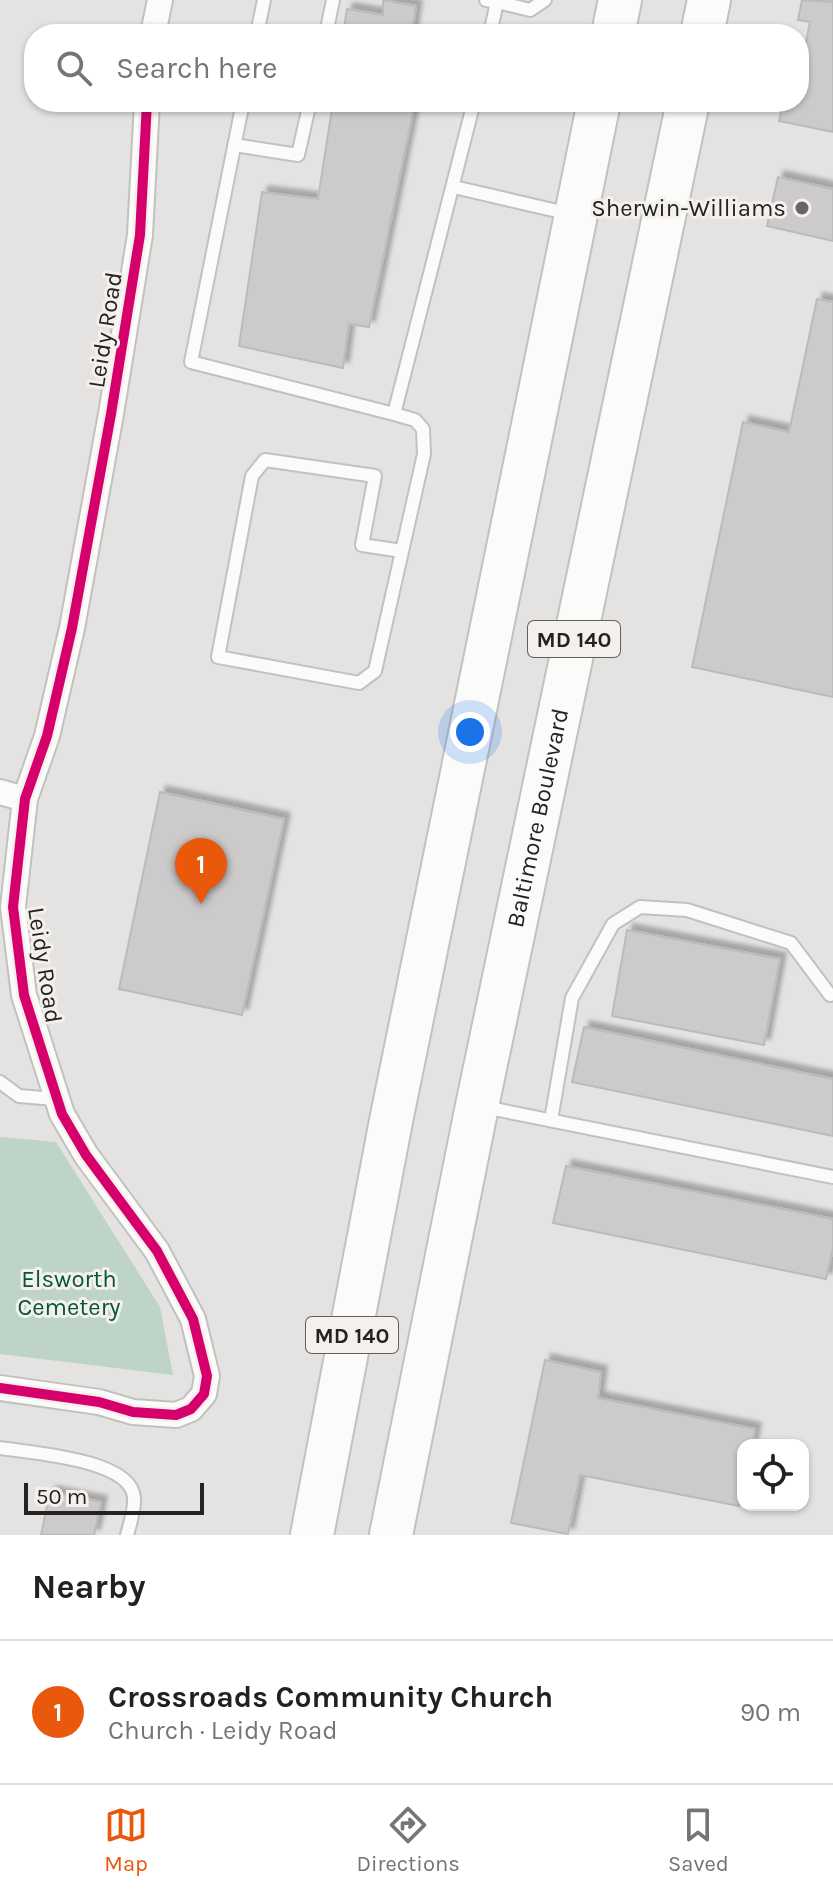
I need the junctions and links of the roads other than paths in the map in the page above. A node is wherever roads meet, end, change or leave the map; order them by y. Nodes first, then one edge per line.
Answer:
1 (160, 0) edge
2 (264, 0) edge
3 (333, 0) edge
4 (545, 0) edge
5 (620, 0) edge
6 (709, 0) edge
7 (492, 1) edge
8 (155, 24) edge
9 (259, 24) edge
10 (328, 24) edge
11 (491, 24) edge
12 (615, 24) edge
13 (704, 24) edge
14 (146, 112) edge
15 (241, 112) edge
16 (308, 112) edge
17 (472, 112) edge
18 (597, 112) edge
19 (686, 112) edge
20 (234, 145) junction
21 (454, 187) junction
22 (577, 216) junction
23 (394, 414) junction
24 (402, 551) junction
25 (0, 792) edge
26 (25, 799) junction
27 (830, 995) dead end
28 (0, 1082) edge
29 (55, 1099) junction
30 (477, 1106) junction
31 (551, 1120) junction
32 (833, 1177) edge
33 (0, 1388) edge
34 (0, 1448) edge
35 (127, 1535) edge
36 (312, 1535) edge
37 (391, 1535) edge

1 - 8 street
2 - 9 lane
3 - 10 lane
4 - 7 lane
5 - 12 highway
6 - 13 highway
7 - 11 lane
14 - 26 street, Leidy Road
15 - 20 lane
16 - 20 lane
17 - 21 lane
18 - 22 highway, MD 140
19 - 30 highway, Baltimore Boulevard / MD 140
20 - 23 lane
21 - 22 lane
21 - 23 lane
22 - 36 highway, MD 140
23 - 24 lane
24 - 24 lane
25 - 26 street
26 - 29 street, Leidy Road
27 - 31 lane
28 - 29 lane
29 - 33 street, Leidy Road
30 - 31 lane
30 - 37 highway, Baltimore Boulevard / MD 140
31 - 32 lane
34 - 35 lane

